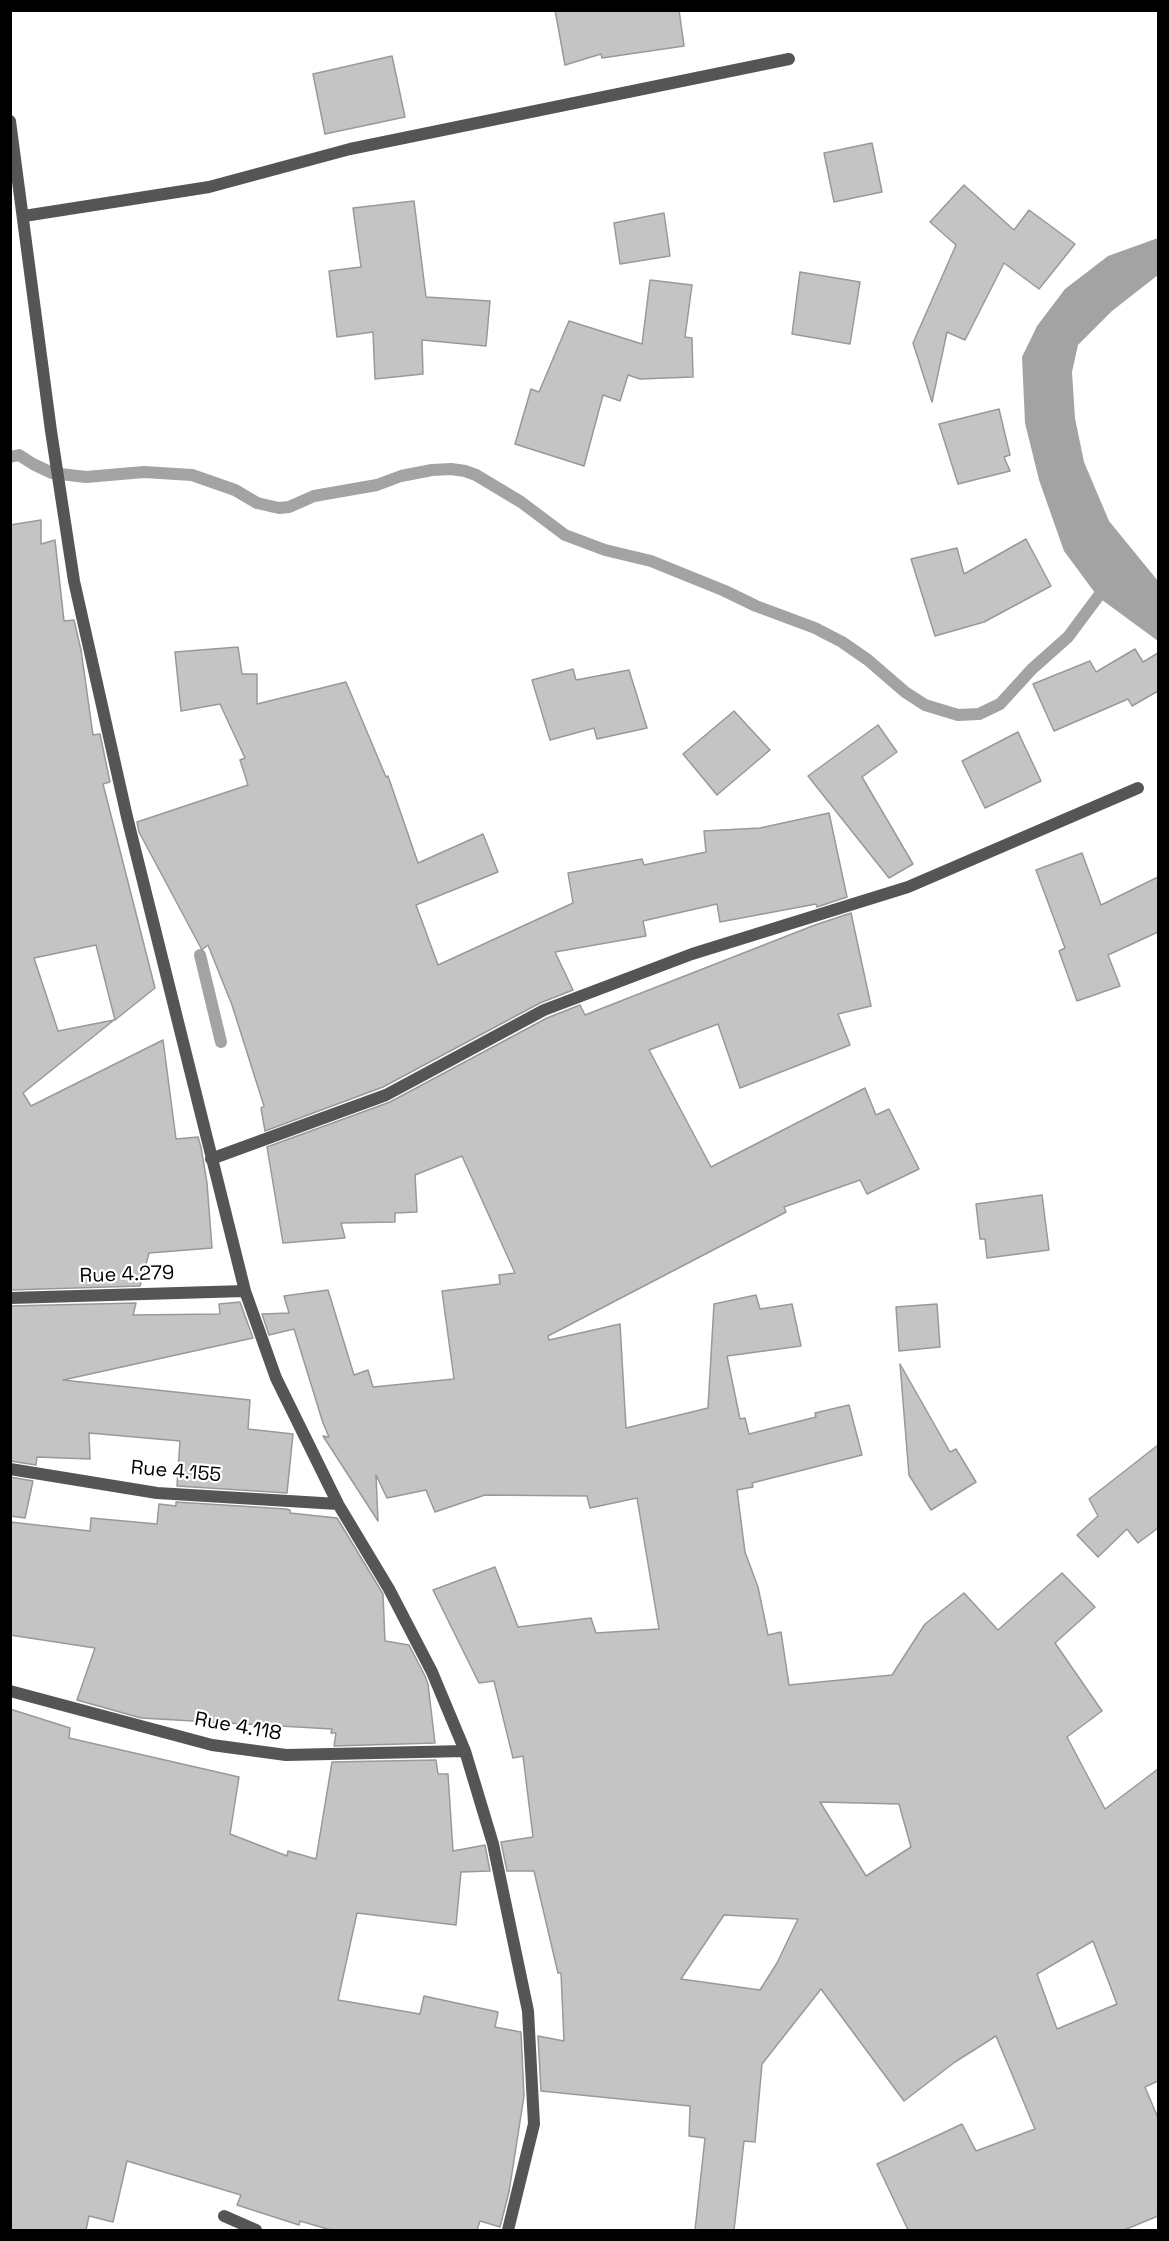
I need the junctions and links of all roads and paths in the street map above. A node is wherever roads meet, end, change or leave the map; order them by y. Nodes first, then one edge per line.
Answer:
1 (789, 60) dead end
2 (10, 121) edge
3 (24, 216) junction
4 (1138, 788) dead end
5 (211, 1159) junction
6 (245, 1292) junction
7 (10, 1298) edge
8 (10, 1469) edge
9 (338, 1503) junction
10 (10, 1690) edge
11 (465, 1751) junction
12 (224, 2216) dead end
13 (256, 2230) edge
14 (508, 2230) edge

1 - 3 street
2 - 3 street
3 - 5 street
4 - 5 street
5 - 6 street
6 - 7 street, Rue 4.279
6 - 9 street
8 - 9 street, Rue 4.155
9 - 11 street
10 - 11 street, Rue 4.118
11 - 14 street
12 - 13 street

